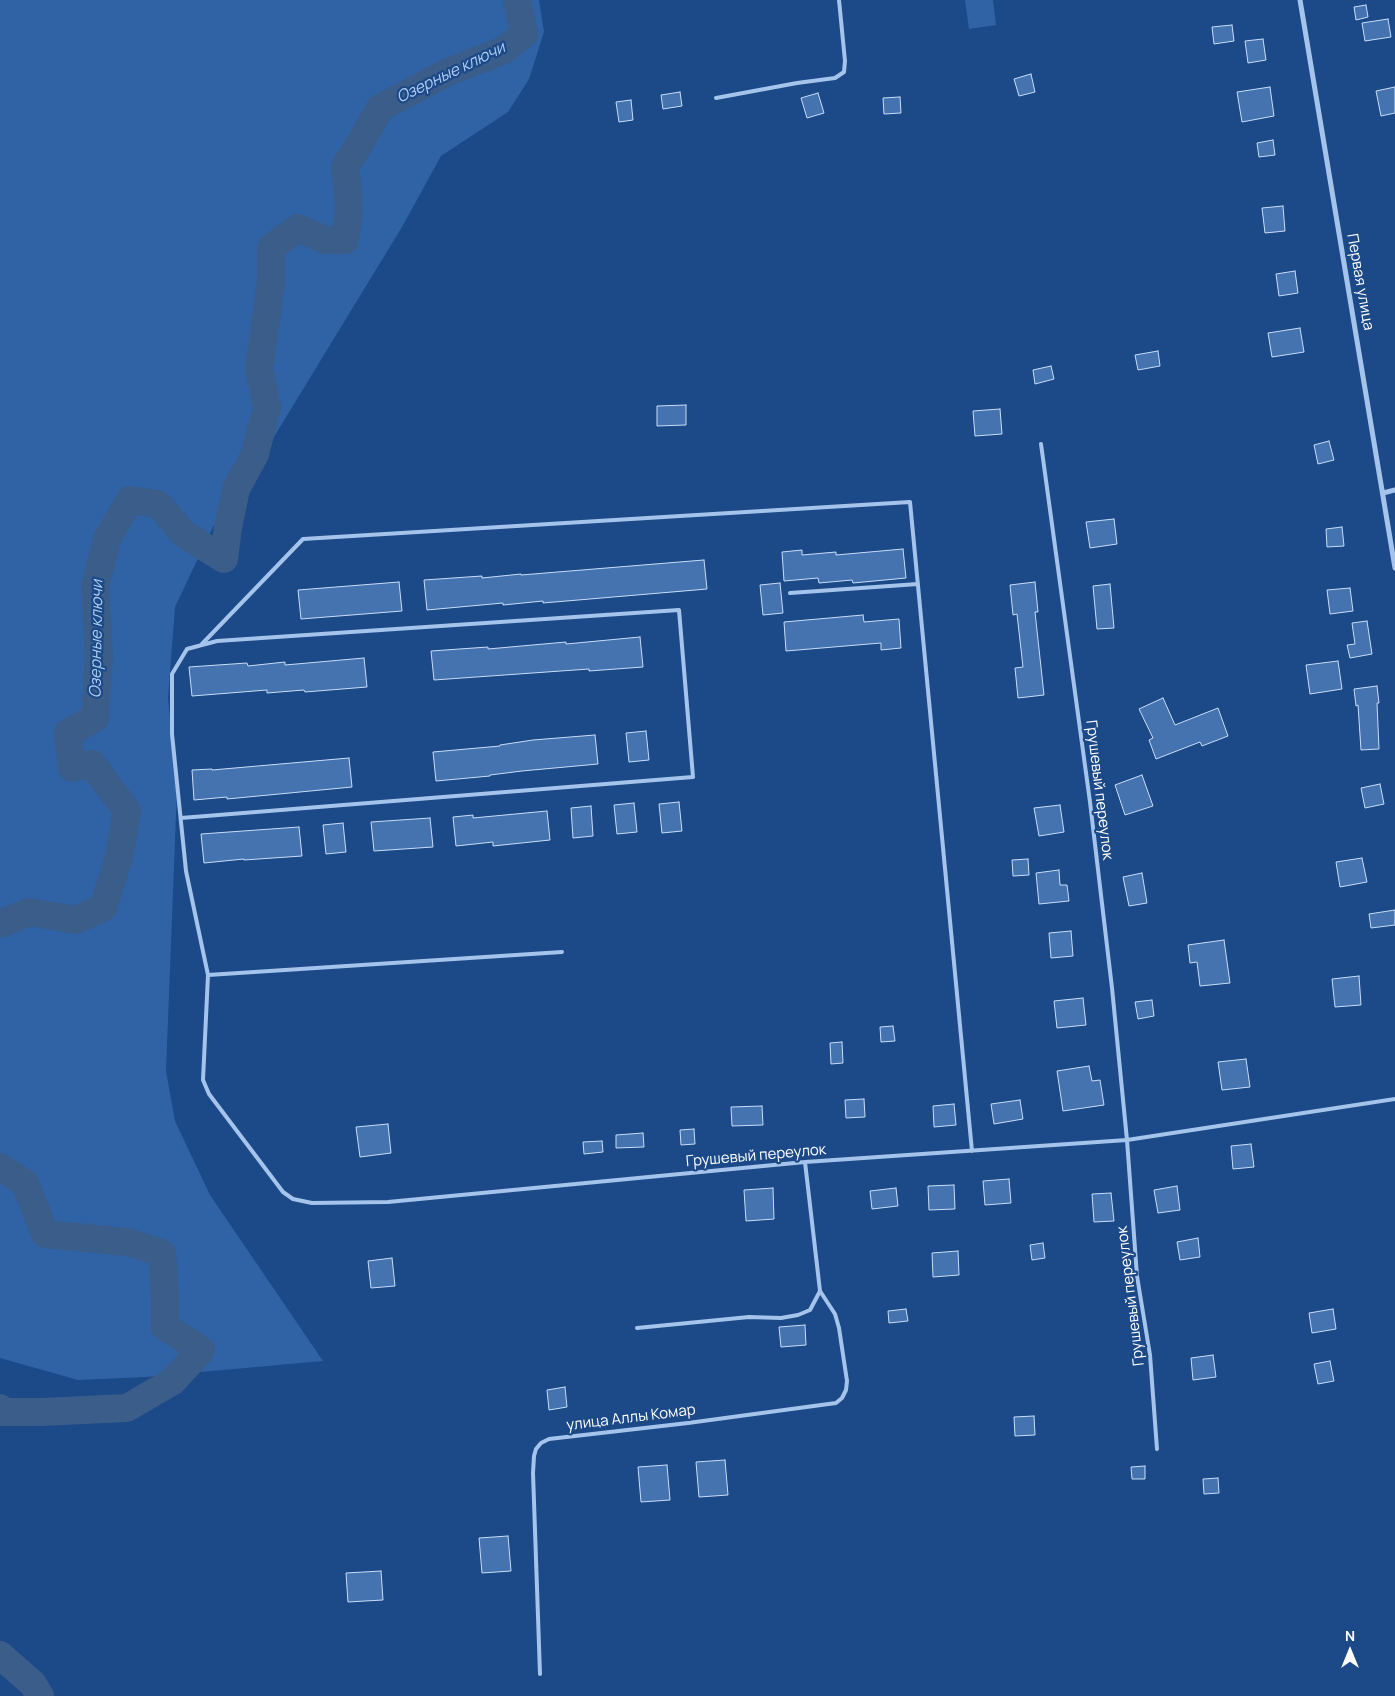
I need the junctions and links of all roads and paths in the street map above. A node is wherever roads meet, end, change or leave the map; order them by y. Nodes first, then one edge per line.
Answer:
1 (839, 0) edge
2 (1300, 0) edge
3 (716, 98) dead end
4 (1040, 444) dead end
5 (1395, 490) edge
6 (1382, 493) junction
7 (1395, 568) edge
8 (918, 584) junction
9 (790, 593) dead end
10 (200, 646) junction
11 (181, 818) junction
12 (562, 952) dead end
13 (208, 975) junction
14 (1395, 1099) edge
15 (1128, 1140) junction
16 (972, 1151) junction
17 (805, 1162) junction
18 (820, 1291) junction
19 (638, 1328) dead end
20 (1156, 1449) dead end
21 (540, 1674) dead end

1 - 3 lane
2 - 6 street, Первая улица
4 - 15 lane, Грушевый переулок
5 - 6 street
6 - 7 street, Первая улица
8 - 9 lane
8 - 10 lane
8 - 16 lane
10 - 11 lane, Грушевый переулок
10 - 11 lane
11 - 13 lane, Грушевый переулок
12 - 13 lane
13 - 17 lane, Грушевый переулок
14 - 15 lane, Грушевый переулок
15 - 16 lane, Грушевый переулок
15 - 20 lane, Грушевый переулок
16 - 17 lane, Грушевый переулок
17 - 18 lane
18 - 19 lane
18 - 21 lane, улица Аллы Комар

